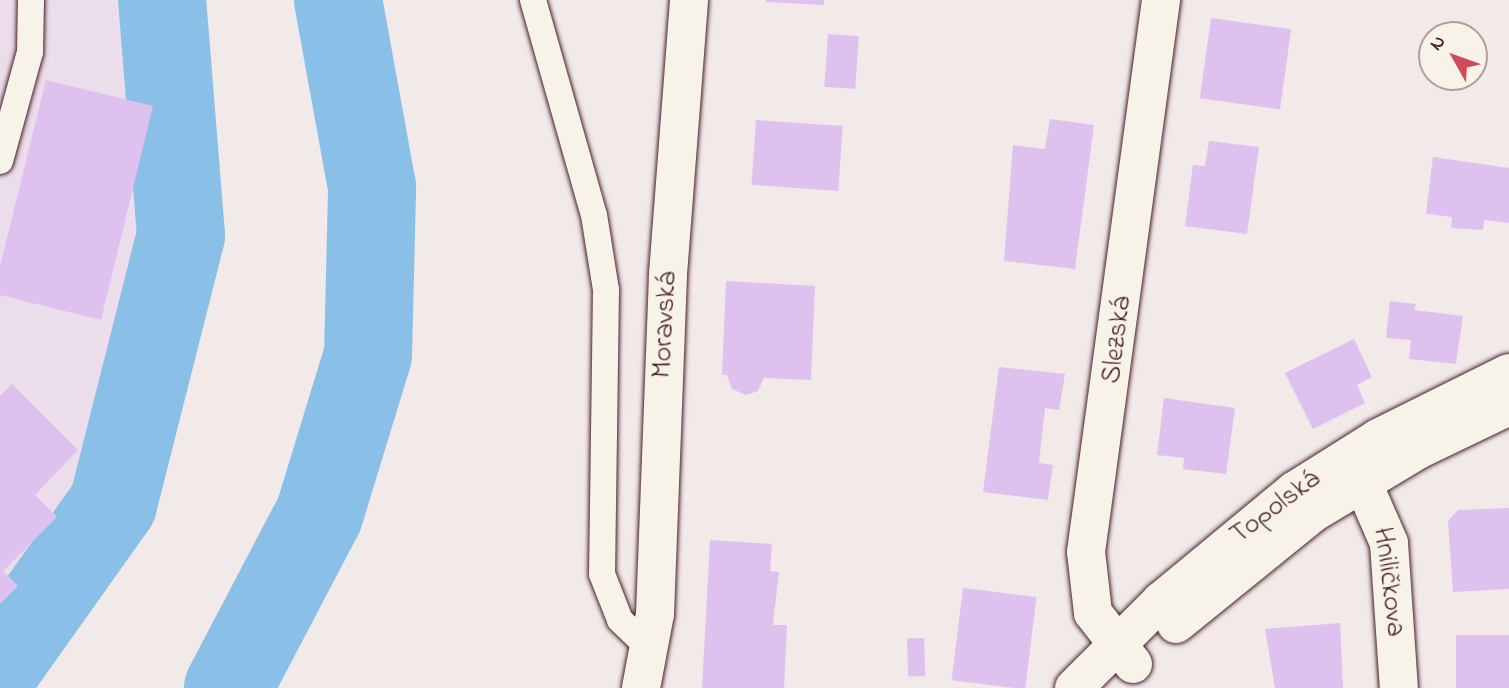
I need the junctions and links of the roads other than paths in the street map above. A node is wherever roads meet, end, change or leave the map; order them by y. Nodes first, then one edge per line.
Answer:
1 (31, 0) edge
2 (533, 0) edge
3 (689, 0) edge
4 (1161, 0) edge
5 (0, 161) edge
6 (1509, 373) edge
7 (1509, 406) edge
8 (1362, 481) junction
9 (650, 649) junction
10 (1120, 666) edge
11 (640, 688) edge
12 (1074, 688) edge
13 (1399, 688) edge

1 - 5 lane
2 - 9 lane
3 - 9 street, Moravská
4 - 10 street, Slezská
6 - 10 street, Topolská
7 - 8 street, Topolská
8 - 10 street, Topolská
8 - 13 street, Hniličkova
9 - 11 street, Moravská
10 - 12 street, Topolská

